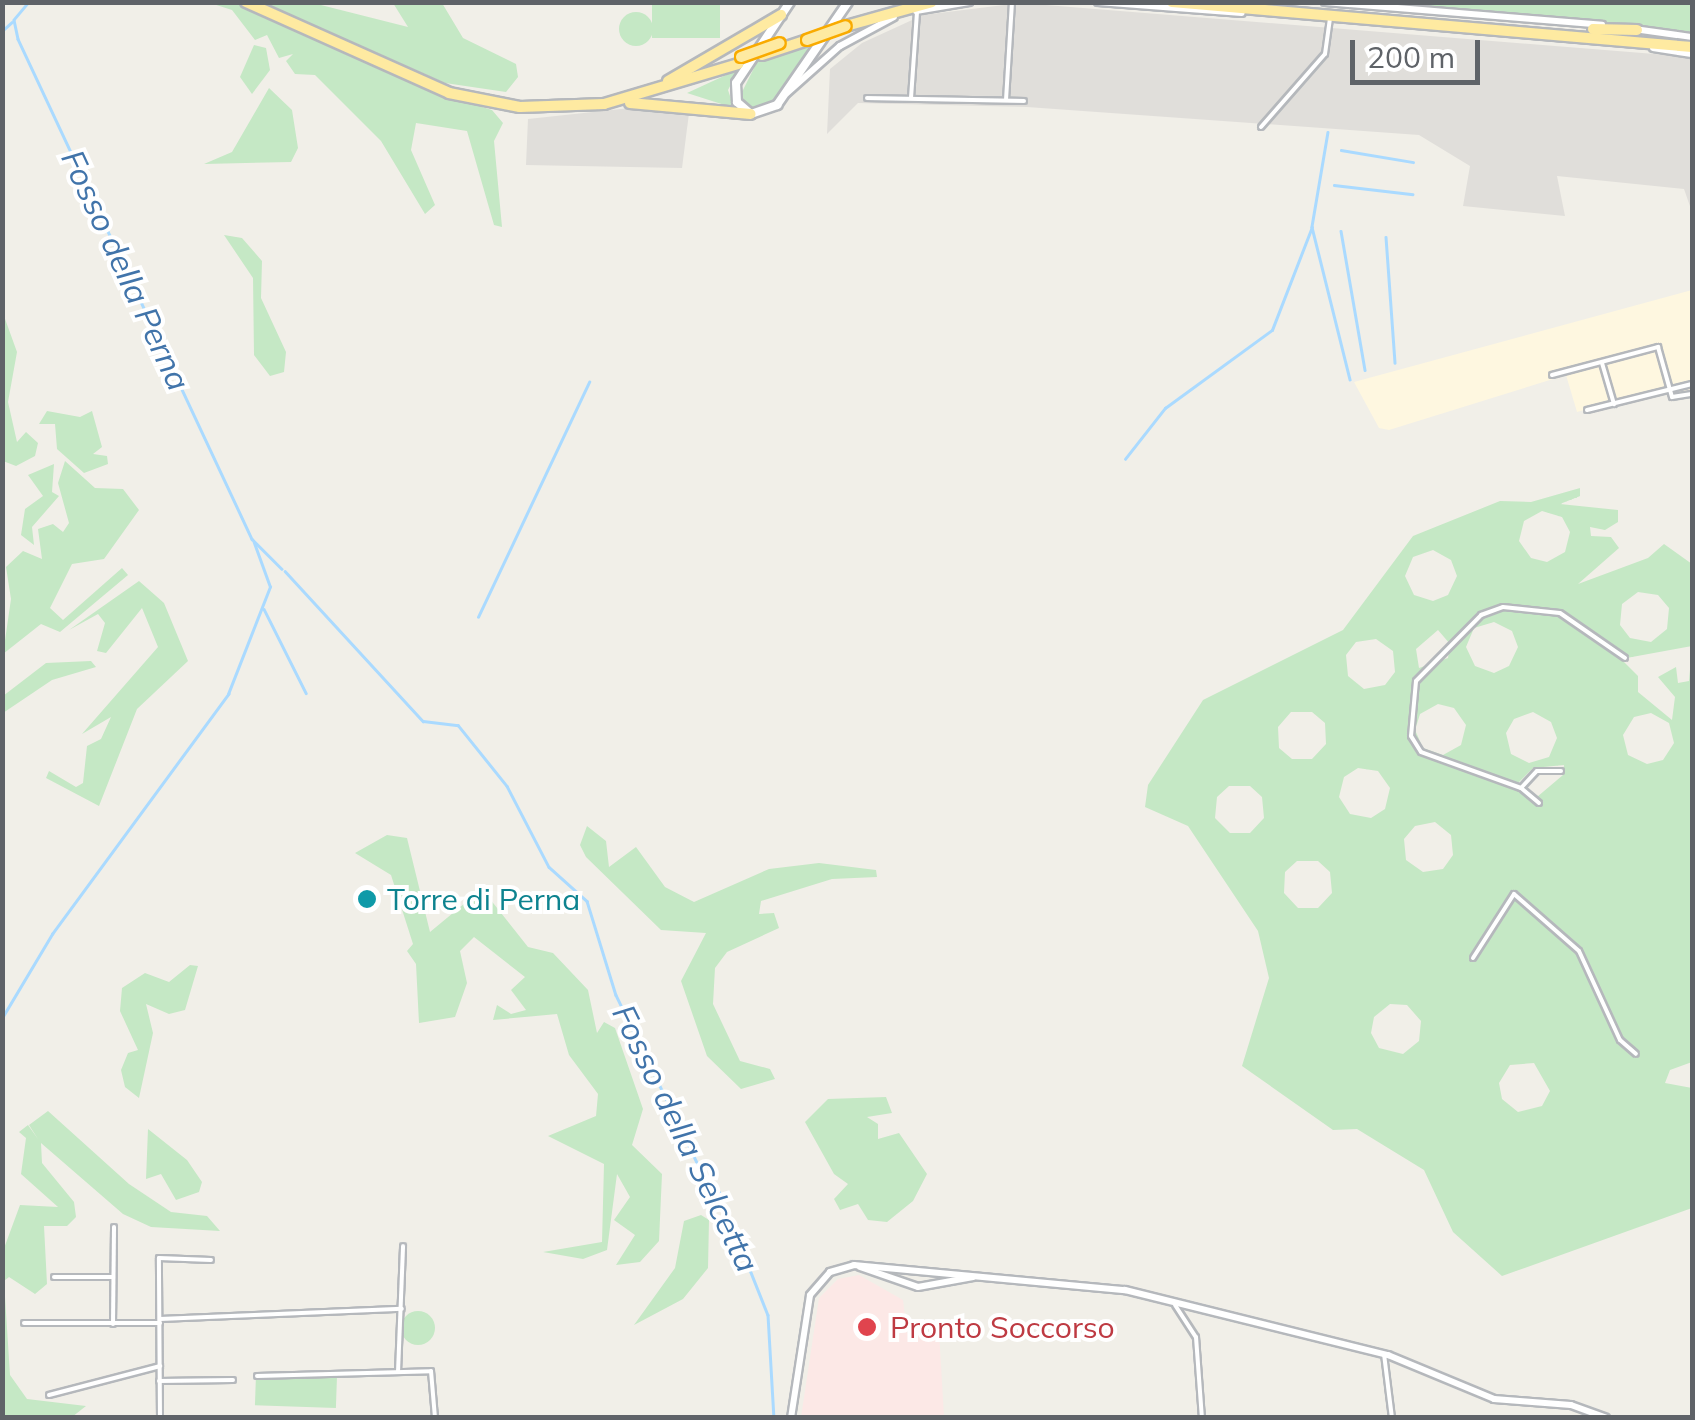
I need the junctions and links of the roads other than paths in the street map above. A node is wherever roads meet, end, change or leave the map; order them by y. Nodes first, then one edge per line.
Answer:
1 (246, 2) edge
2 (258, 2) edge
3 (788, 2) edge
4 (848, 2) edge
5 (904, 2) edge
6 (932, 2) edge
7 (969, 2) edge
8 (1012, 2) edge
9 (1098, 2) edge
10 (1172, 2) edge
11 (1248, 2) edge
12 (1326, 2) edge
13 (917, 11) junction
14 (781, 16) junction
15 (1330, 20) junction
16 (849, 22) junction
17 (1591, 29) junction
18 (1637, 30) junction
19 (821, 34) junction
20 (1692, 45) edge
21 (836, 49) junction
22 (739, 60) junction
23 (668, 82) junction
24 (783, 97) junction
25 (867, 98) dead end
26 (911, 98) junction
27 (1006, 100) junction
28 (1024, 101) dead end
29 (604, 104) junction
30 (754, 115) junction
31 (1260, 127) dead end
32 (1602, 362) junction
33 (1552, 375) dead end
34 (1692, 384) edge
35 (1670, 389) junction
36 (1692, 394) edge
37 (1614, 404) junction
38 (1588, 410) dead end
39 (1626, 658) dead end
40 (1560, 771) dead end
41 (1522, 788) junction
42 (1539, 803) dead end
43 (1473, 958) dead end
44 (1636, 1054) dead end
45 (114, 1228) dead end
46 (403, 1246) dead end
47 (211, 1260) dead end
48 (854, 1265) junction
49 (911, 1269) junction
50 (931, 1271) junction
51 (54, 1276) dead end
52 (988, 1276) junction
53 (113, 1277) junction
54 (902, 1282) junction
55 (934, 1286) junction
56 (1172, 1302) junction
57 (402, 1309) junction
58 (160, 1321) junction
59 (24, 1323) dead end
60 (113, 1324) junction
61 (1384, 1354) junction
62 (160, 1366) junction
63 (398, 1372) junction
64 (257, 1376) dead end
65 (233, 1380) dead end
66 (160, 1381) junction
67 (50, 1396) dead end
68 (160, 1418) edge
69 (436, 1418) edge
70 (790, 1418) edge
71 (1202, 1418) edge
72 (1392, 1418) edge
73 (1606, 1418) edge

1 - 29 highway
2 - 23 highway
3 - 14 main road
4 - 19 main road
5 - 16 highway
6 - 16 highway
7 - 13 street
8 - 27 street
9 - 15 street
10 - 20 highway
11 - 17 highway
12 - 18 street
13 - 21 street
13 - 26 street
14 - 23 highway
14 - 30 main road
15 - 20 street
15 - 31 street
16 - 19 highway, bridge
16 - 22 highway, bridge
17 - 18 highway
17 - 20 highway
18 - 20 street
19 - 21 street
19 - 22 highway, bridge
19 - 24 main road
21 - 24 street
22 - 23 highway
22 - 29 highway
24 - 30 main road
25 - 26 street
26 - 27 street
27 - 28 street
29 - 30 highway
32 - 33 street
32 - 35 street
32 - 37 street
34 - 35 street
35 - 36 street
35 - 37 street
37 - 38 street
39 - 41 street
40 - 41 street
41 - 42 street
43 - 44 street
45 - 53 street
46 - 57 street
47 - 58 street
48 - 49 street
48 - 54 street
48 - 70 street
49 - 50 street
49 - 54 street
50 - 52 street
50 - 55 street
51 - 53 street
52 - 55 street
52 - 56 street
53 - 60 street
54 - 55 street
56 - 61 street
56 - 71 street
57 - 58 street
57 - 63 street
58 - 60 street
58 - 62 street
59 - 60 street
61 - 72 street
61 - 73 street
62 - 66 street
62 - 67 street
63 - 64 street
63 - 69 street
65 - 66 street
66 - 68 street

